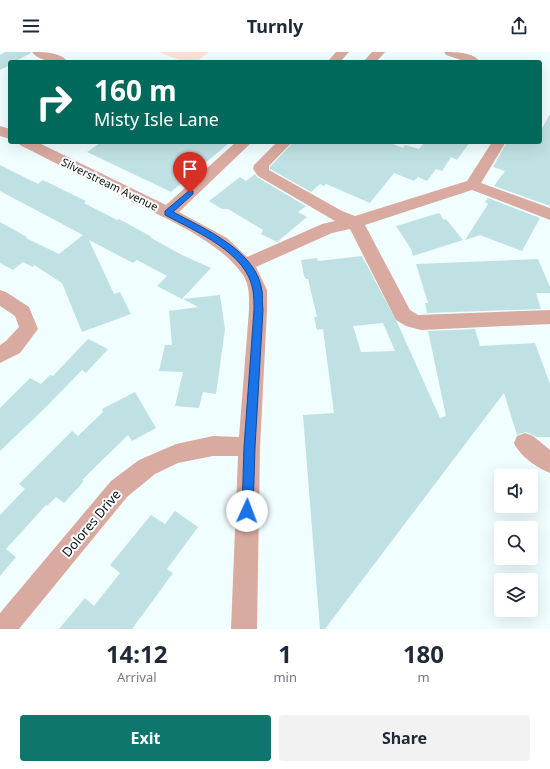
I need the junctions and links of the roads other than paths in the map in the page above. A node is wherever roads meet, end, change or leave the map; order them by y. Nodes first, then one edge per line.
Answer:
1 (38, 52) edge
2 (343, 52) edge
3 (379, 52) edge
4 (450, 52) edge
5 (57, 60) edge
6 (334, 60) edge
7 (371, 60) edge
8 (473, 60) edge
9 (30, 144) edge
10 (243, 144) edge
11 (283, 144) edge
12 (498, 144) edge
13 (472, 185) junction
14 (168, 213) junction
15 (550, 214) edge
16 (355, 222) junction
17 (248, 269) junction
18 (0, 297) edge
19 (550, 317) edge
20 (0, 355) edge
21 (526, 443) dead end
22 (249, 447) junction
23 (550, 463) edge
24 (3, 629) edge
25 (244, 629) edge

1 - 5 street
2 - 6 street
3 - 7 street
4 - 8 street
9 - 14 street, Silverstream Avenue
10 - 14 street
11 - 16 street
12 - 13 street
13 - 15 street
13 - 16 street
14 - 17 street, Silverstream Avenue
16 - 17 street
16 - 19 street
17 - 22 street, Silverstream Avenue
18 - 20 street
21 - 23 street
22 - 24 street, Dolores Drive
22 - 25 street, Silverstream Avenue

